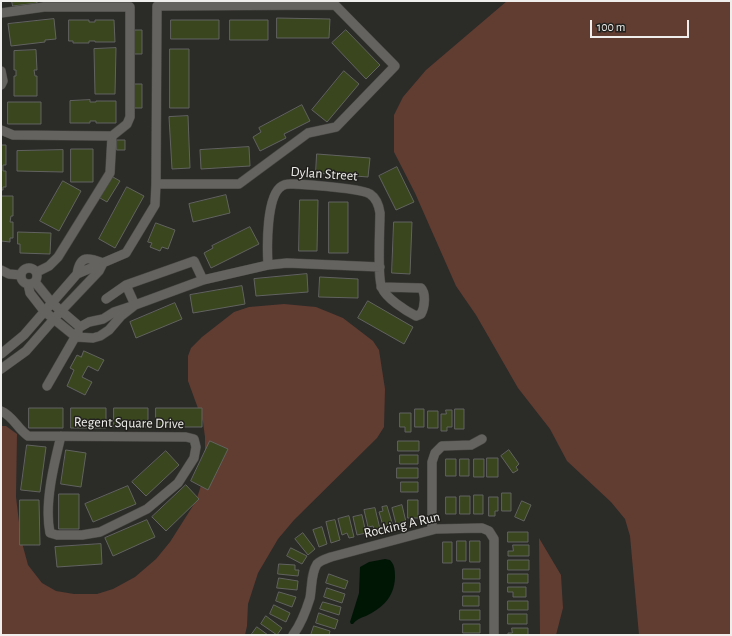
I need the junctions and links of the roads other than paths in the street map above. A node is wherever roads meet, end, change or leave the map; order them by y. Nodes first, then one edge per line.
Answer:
1 (1, 13) edge
2 (1, 70) edge
3 (1, 85) edge
4 (1, 130) edge
5 (112, 136) junction
6 (156, 184) junction
7 (103, 264) junction
8 (268, 265) junction
9 (380, 267) junction
10 (1, 270) edge
11 (21, 275) junction
12 (34, 279) junction
13 (203, 280) junction
14 (126, 285) junction
15 (381, 287) junction
16 (106, 299) dead end
17 (52, 303) junction
18 (135, 305) junction
19 (44, 311) junction
20 (62, 311) junction
21 (54, 319) junction
22 (80, 327) junction
23 (76, 337) junction
24 (1, 354) edge
25 (1, 369) edge
26 (47, 386) dead end
27 (1, 411) edge
28 (61, 436) junction
29 (482, 439) dead end
30 (432, 530) junction
31 (293, 635) edge
32 (494, 635) edge

1 - 5 street
2 - 3 street
4 - 5 street
5 - 12 street
6 - 6 street
6 - 7 street
7 - 17 street
7 - 20 street
8 - 9 street
8 - 9 street, Dylan Street
8 - 13 street
9 - 15 street, Dylan Street
10 - 11 street
11 - 12 street
11 - 12 street
12 - 17 street
12 - 19 street
13 - 14 street
13 - 18 street
14 - 16 street
14 - 18 street
15 - 15 street
17 - 19 street
17 - 20 street
18 - 22 street
18 - 23 street
19 - 21 street
19 - 24 street
20 - 21 street
20 - 22 street
21 - 23 street
21 - 25 street
22 - 23 street
23 - 26 street
27 - 28 street, Regent Square Drive
28 - 28 street, Regent Square Drive
29 - 30 street
30 - 31 street, Rocking A Run
30 - 32 street, Rocking A Run

